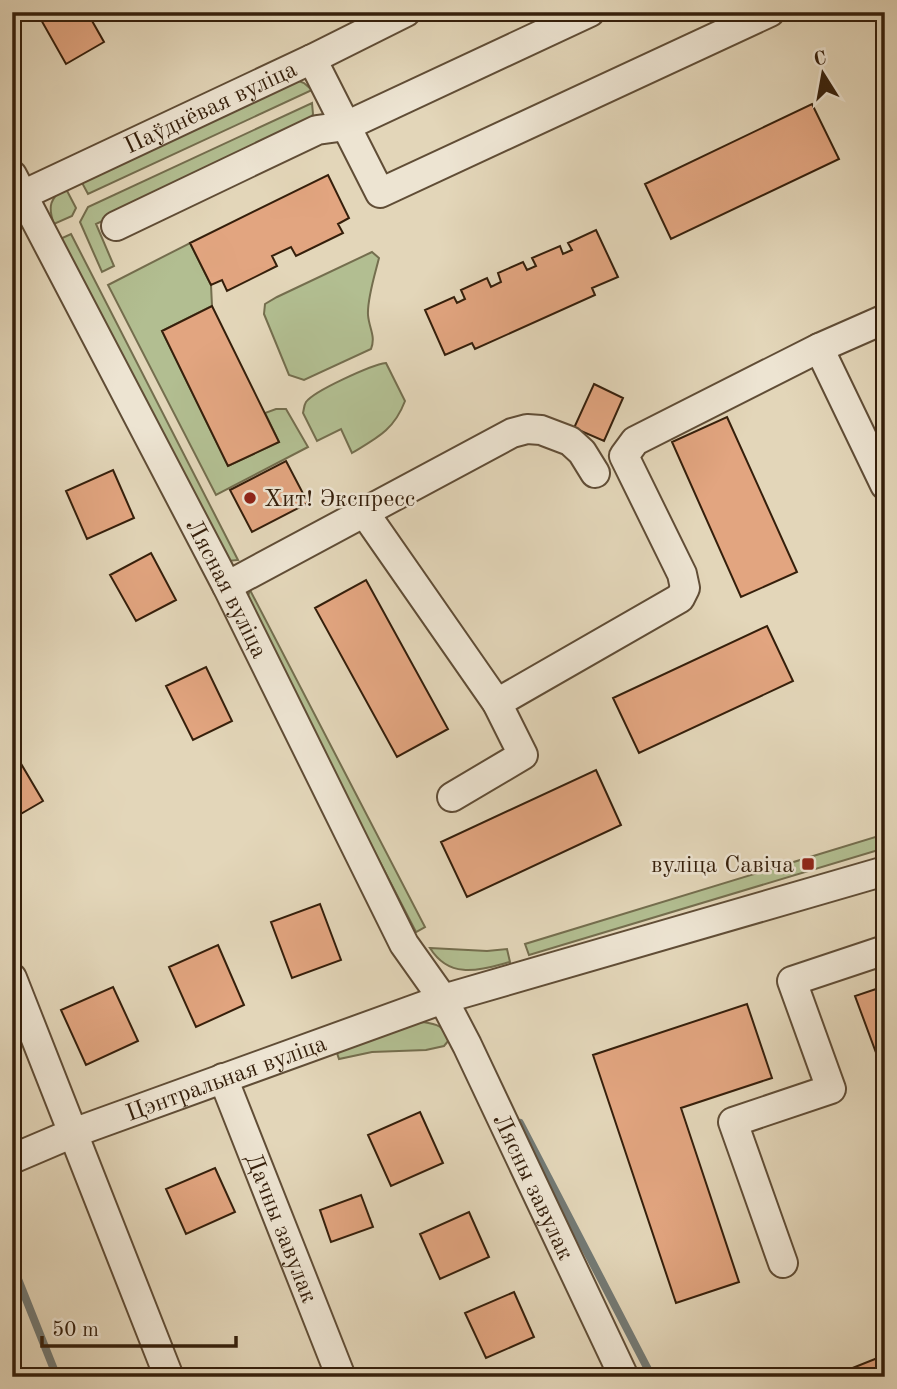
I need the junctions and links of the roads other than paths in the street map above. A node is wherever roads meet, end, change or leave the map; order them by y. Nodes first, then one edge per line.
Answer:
1 (590, 12) edge
2 (770, 12) edge
3 (387, 16) edge
4 (312, 59) junction
5 (346, 126) junction
6 (16, 190) edge
7 (116, 226) dead end
8 (885, 319) edge
9 (819, 348) junction
10 (595, 472) dead end
11 (885, 485) edge
12 (364, 512) junction
13 (227, 586) junction
14 (497, 703) junction
15 (452, 797) dead end
16 (885, 871) edge
17 (885, 950) edge
18 (12, 978) edge
19 (443, 999) junction
20 (223, 1078) junction
21 (73, 1133) junction
22 (12, 1158) edge
23 (783, 1263) dead end
24 (169, 1377) edge
25 (341, 1377) edge
26 (624, 1377) edge

1 - 5 street
2 - 5 street
3 - 4 street, Паўднёвая вуліца
4 - 5 street
4 - 6 street, Паўднёвая вуліца
5 - 7 street
6 - 13 street, Лясная вуліца
8 - 9 street
9 - 11 street
9 - 14 street
10 - 12 street
12 - 13 street
12 - 14 street
13 - 19 street, Лясная вуліца
14 - 15 street
16 - 19 street
17 - 23 street
18 - 21 street
19 - 20 street, Цэнтральная вуліца
19 - 26 street, Лясны завулак
20 - 21 street, Цэнтральная вуліца
20 - 25 street, Дачны завулак
21 - 22 street, Цэнтральная вуліца
21 - 24 street

